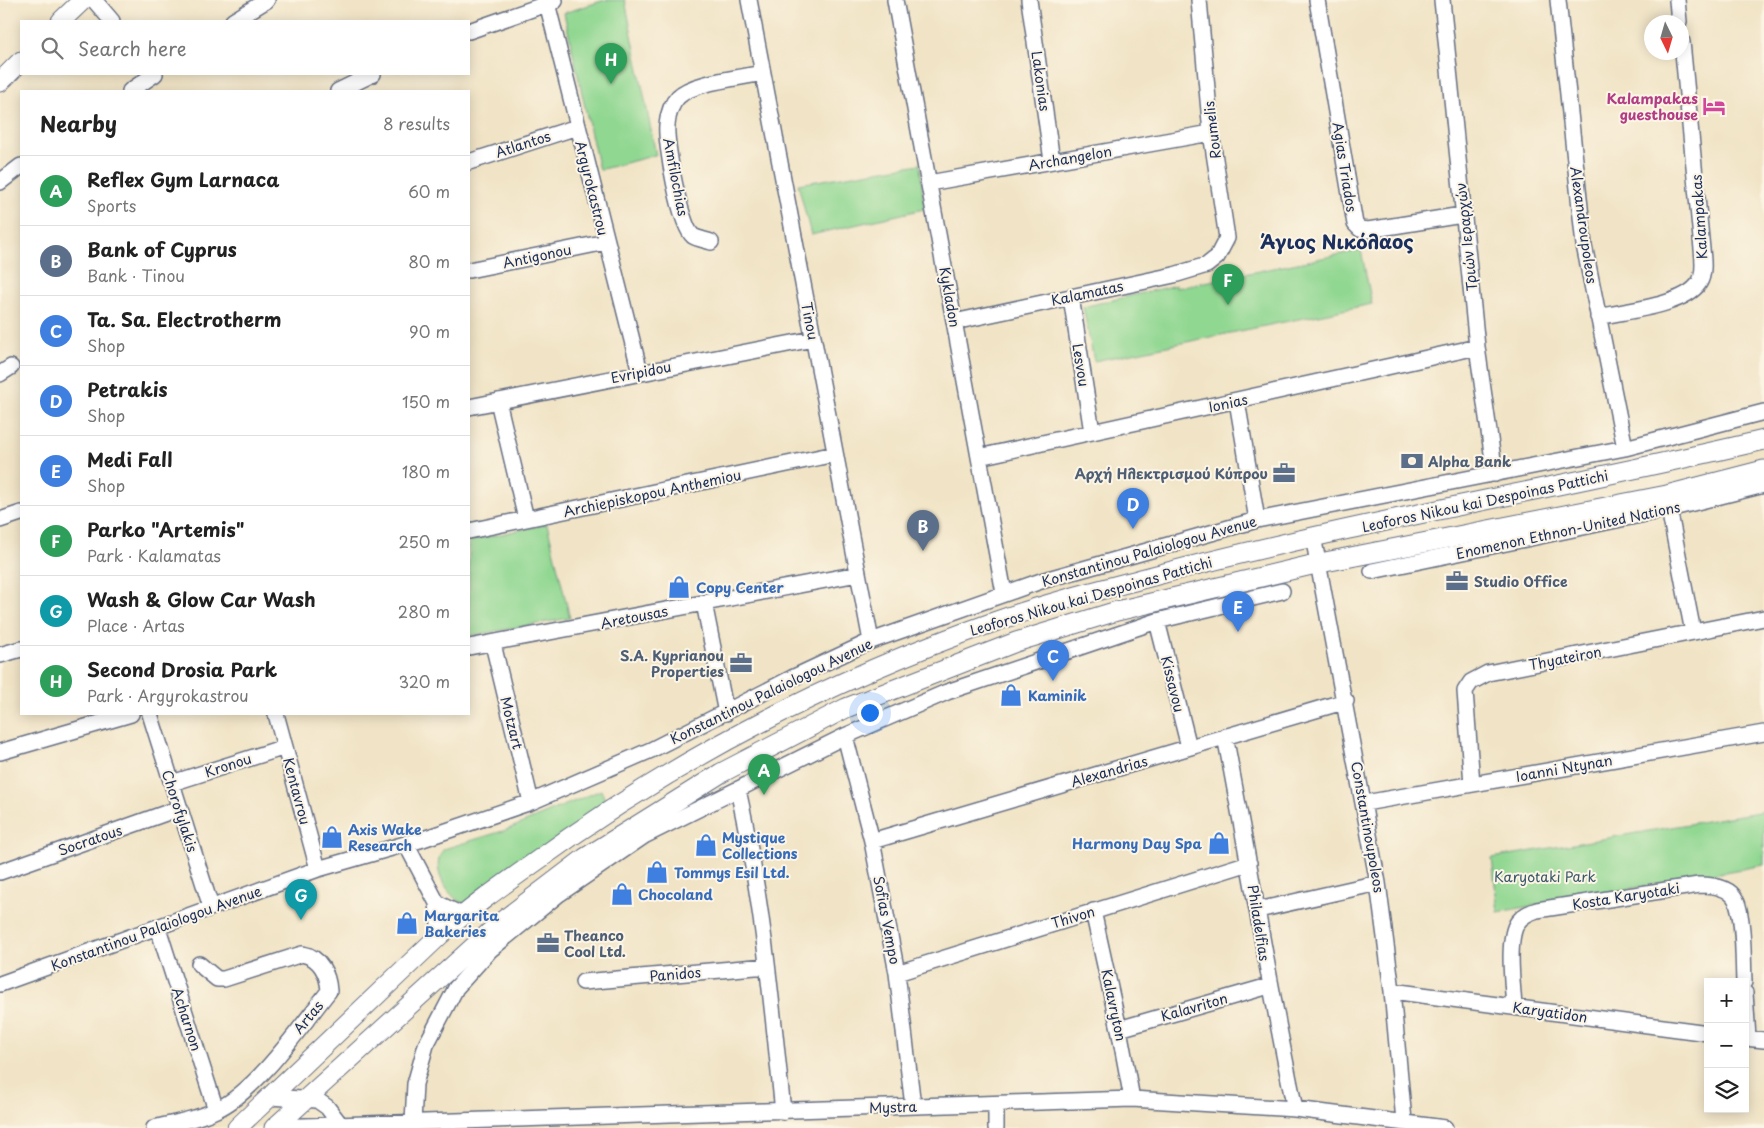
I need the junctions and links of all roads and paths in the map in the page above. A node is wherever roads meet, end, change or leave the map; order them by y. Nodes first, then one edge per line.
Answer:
1 (83, 0) edge
2 (94, 0) edge
3 (267, 0) edge
4 (749, 0) edge
5 (895, 0) edge
6 (1029, 0) edge
7 (1199, 0) edge
8 (1317, 0) edge
9 (1442, 0) edge
10 (1558, 0) edge
11 (1677, 0) edge
12 (552, 2) edge
13 (1678, 15) edge
14 (62, 20) edge
15 (111, 20) edge
16 (235, 20) edge
17 (470, 31) edge
18 (1684, 60) edge
19 (20, 62) edge
20 (762, 74) junction
21 (154, 75) edge
22 (371, 75) edge
23 (0, 82) edge
24 (131, 90) edge
25 (340, 90) edge
26 (577, 127) junction
27 (1211, 133) junction
28 (1052, 161) junction
29 (470, 162) edge
30 (20, 167) edge
31 (0, 182) edge
32 (929, 182) junction
33 (1462, 215) junction
34 (606, 242) junction
35 (712, 242) dead end
36 (1217, 256) joint
37 (470, 270) edge
38 (1071, 297) junction
39 (1598, 317) junction
40 (954, 322) junction
41 (813, 339) junction
42 (1477, 347) junction
43 (640, 372) junction
44 (498, 401) junction
45 (1237, 401) junction
46 (470, 407) edge
47 (1764, 412) edge
48 (1092, 432) junction
49 (1764, 440) edge
50 (1625, 448) junction
51 (835, 454) junction
52 (979, 457) junction
53 (1764, 470) edge
54 (1495, 474) junction
55 (1764, 485) edge
56 (1669, 509) junction
57 (20, 513) edge
58 (526, 519) junction
59 (0, 520) edge
60 (1257, 520) junction
61 (470, 531) edge
62 (1314, 536) junction
63 (1320, 563) junction
64 (1372, 571) dead end
65 (858, 574) junction
66 (1282, 591) dead end
67 (1004, 593) junction
68 (704, 603) junction
69 (1764, 618) edge
70 (1157, 621) junction
71 (1694, 632) junction
72 (871, 641) junction
73 (493, 644) junction
74 (470, 648) edge
75 (20, 649) edge
76 (0, 655) edge
77 (1346, 701) junction
78 (726, 713) junction
79 (128, 715) edge
80 (150, 715) edge
81 (276, 715) edge
82 (1764, 733) edge
83 (845, 736) junction
84 (1225, 736) junction
85 (285, 747) junction
86 (1189, 747) junction
87 (0, 752) edge
88 (172, 783) junction
89 (1472, 784) junction
90 (738, 790) junction
91 (532, 802) junction
92 (1364, 803) junction
93 (180, 808) junction
94 (872, 841) junction
95 (406, 844) junction
96 (1249, 863) junction
97 (318, 869) junction
98 (0, 872) edge
99 (1378, 883) junction
100 (438, 903) junction
101 (211, 908) junction
102 (1258, 910) junction
103 (1093, 911) junction
104 (462, 915) junction
105 (158, 928) junction
106 (440, 934) junction
107 (199, 964) dead end
108 (767, 966) junction
109 (897, 973) junction
110 (1744, 978) edge
111 (583, 982) dead end
112 (0, 984) edge
113 (1269, 986) junction
114 (1392, 990) junction
115 (1514, 1007) junction
116 (1119, 1029) junction
117 (1704, 1032) edge
118 (1749, 1038) edge
119 (1764, 1040) edge
120 (269, 1097) junction
121 (307, 1099) junction
122 (1132, 1099) junction
123 (996, 1104) junction
124 (913, 1106) junction
125 (1295, 1109) junction
126 (216, 1110) junction
127 (783, 1112) junction
128 (414, 1122) junction
129 (1404, 1122) junction
130 (534, 1123) edge
131 (340, 1124) junction
132 (154, 1128) edge
133 (237, 1128) edge
134 (274, 1128) edge
135 (996, 1128) edge
136 (1445, 1128) edge

1 - 14 main road
2 - 15 street
3 - 16 street
4 - 20 street, Tinou
5 - 32 street, Kykladon
6 - 28 street, Lakonias
7 - 27 street, Roumelis
8 - 33 street, Agias Triados
9 - 33 street, Τριών Ιεραρχών
10 - 39 street, Alexandroupoleos
11 - 13 street
12 - 17 street
12 - 26 street, Argyrokastrou
18 - 39 street, Kalampakas
19 - 23 main road
20 - 35 street, Amfilochias
20 - 41 street, Tinou
21 - 24 street
22 - 25 street
26 - 29 street, Atlantos
26 - 34 street, Argyrokastrou
27 - 28 street, Archangelon
27 - 36 street, Roumelis
28 - 32 street, Archangelon
30 - 31 street
32 - 40 street, Kykladon
33 - 42 street, Τριών Ιεραρχών
34 - 37 street, Antigonou
34 - 43 street, Argyrokastrou
36 - 38 street, Kalamatas
38 - 40 street, Kalamatas
38 - 48 street, Lesvou
39 - 50 street, Alexandroupoleos
40 - 52 street, Kykladon
41 - 43 street, Evripidou
41 - 51 street, Tinou
42 - 45 street, Ionias
42 - 54 street, Τριών Ιεραρχών
43 - 44 street, Evripidou
44 - 46 street, Evripidou
44 - 58 street
45 - 48 street, Ionias
45 - 60 street
47 - 50 street, Konstantinou Palaiologou Avenue
48 - 52 street, Ionias
49 - 62 main road, Leoforos Nikou kai Despoinas Pattichi
50 - 54 street, Konstantinou Palaiologou Avenue
51 - 58 street, Archiepiskopou Anthemiou
51 - 65 street, Tinou
52 - 67 street, Kykladon
53 - 63 main road, Leoforos Nikou kai Despoinas Pattichi
54 - 60 street, Konstantinou Palaiologou Avenue
55 - 56 street, Enomenon Ethnon-United Nations
56 - 64 street, Enomenon Ethnon-United Nations
56 - 71 street
57 - 59 street
58 - 61 street, Archiepiskopou Anthemiou
60 - 67 street, Konstantinou Palaiologou Avenue
62 - 63 street, Constantinoupoleos
62 - 104 main road, Leoforos Nikou kai Despoinas Pattichi
63 - 77 street, Constantinoupoleos
63 - 121 main road, Leoforos Nikou kai Despoinas Pattichi
65 - 68 street, Aretousas
65 - 72 street, Tinou
66 - 70 street
67 - 72 street, Konstantinou Palaiologou Avenue
68 - 73 street, Aretousas
68 - 78 street
69 - 71 street, Thyateiron
70 - 83 street
70 - 86 street, Kissavou
71 - 89 street, Thyateiron
72 - 78 street, Konstantinou Palaiologou Avenue
73 - 74 street, Aretousas
73 - 91 street, Motzart
75 - 76 street
77 - 84 street, Alexandrias
77 - 92 street, Constantinoupoleos
78 - 91 street, Konstantinou Palaiologou Avenue
79 - 87 street
80 - 88 street, Chorofylakis
81 - 85 street, Kentavrou
82 - 89 street, Ioanni Ntynan
83 - 90 street
83 - 94 street, Sofias Vempo
84 - 86 street, Alexandrias
84 - 96 street, Philadelfias
85 - 88 street, Kronou
85 - 97 street, Kentavrou
86 - 94 street, Alexandrias
88 - 93 street, Chorofylakis
89 - 92 street, Ioanni Ntynan
90 - 108 street
90 - 128 street
91 - 95 street, Konstantinou Palaiologou Avenue
92 - 99 street, Constantinoupoleos
93 - 98 street, Socratous
93 - 101 street, Chorofylakis
94 - 109 street, Sofias Vempo
95 - 97 street, Konstantinou Palaiologou Avenue
95 - 100 street
96 - 102 street, Philadelfias
96 - 103 street, Thivon
97 - 101 street, Konstantinou Palaiologou Avenue
99 - 102 street
99 - 114 street, Constantinoupoleos
100 - 104 street
100 - 106 street
101 - 105 street, Konstantinou Palaiologou Avenue
102 - 113 street, Philadelfias
103 - 109 street, Thivon
103 - 116 street, Kalavryton
104 - 106 main road, Leoforos Nikou kai Despoinas Pattichi
105 - 112 street, Konstantinou Palaiologou Avenue
105 - 126 street, Acharnon
106 - 120 main road, Leoforos Nikou kai Despoinas Pattichi
107 - 126 street, Artas
108 - 111 street, Panidos
108 - 127 street
109 - 124 street, Sofias Vempo
110 - 115 street, Kosta Karyotaki
113 - 116 street, Kalavriton
113 - 125 street, Philadelfias
114 - 115 street, Karyatidon
114 - 129 street, Constantinoupoleos
115 - 117 street, Karyatidon
116 - 122 street, Kalavryton
118 - 119 street
120 - 121 street
120 - 133 main road, Leoforos Nikou kai Despoinas Pattichi
121 - 131 street
121 - 134 main road, Leoforos Nikou kai Despoinas Pattichi
122 - 123 street, Mystra
122 - 125 street, Mystra
123 - 124 street, Mystra
123 - 135 street
124 - 127 street, Mystra
125 - 129 street, Mystra
126 - 132 street, Artas
127 - 130 street, Mystra
128 - 130 street, Mystra
128 - 131 street, Mystra
129 - 136 street, Mystra
131 - 134 street, Mystra

